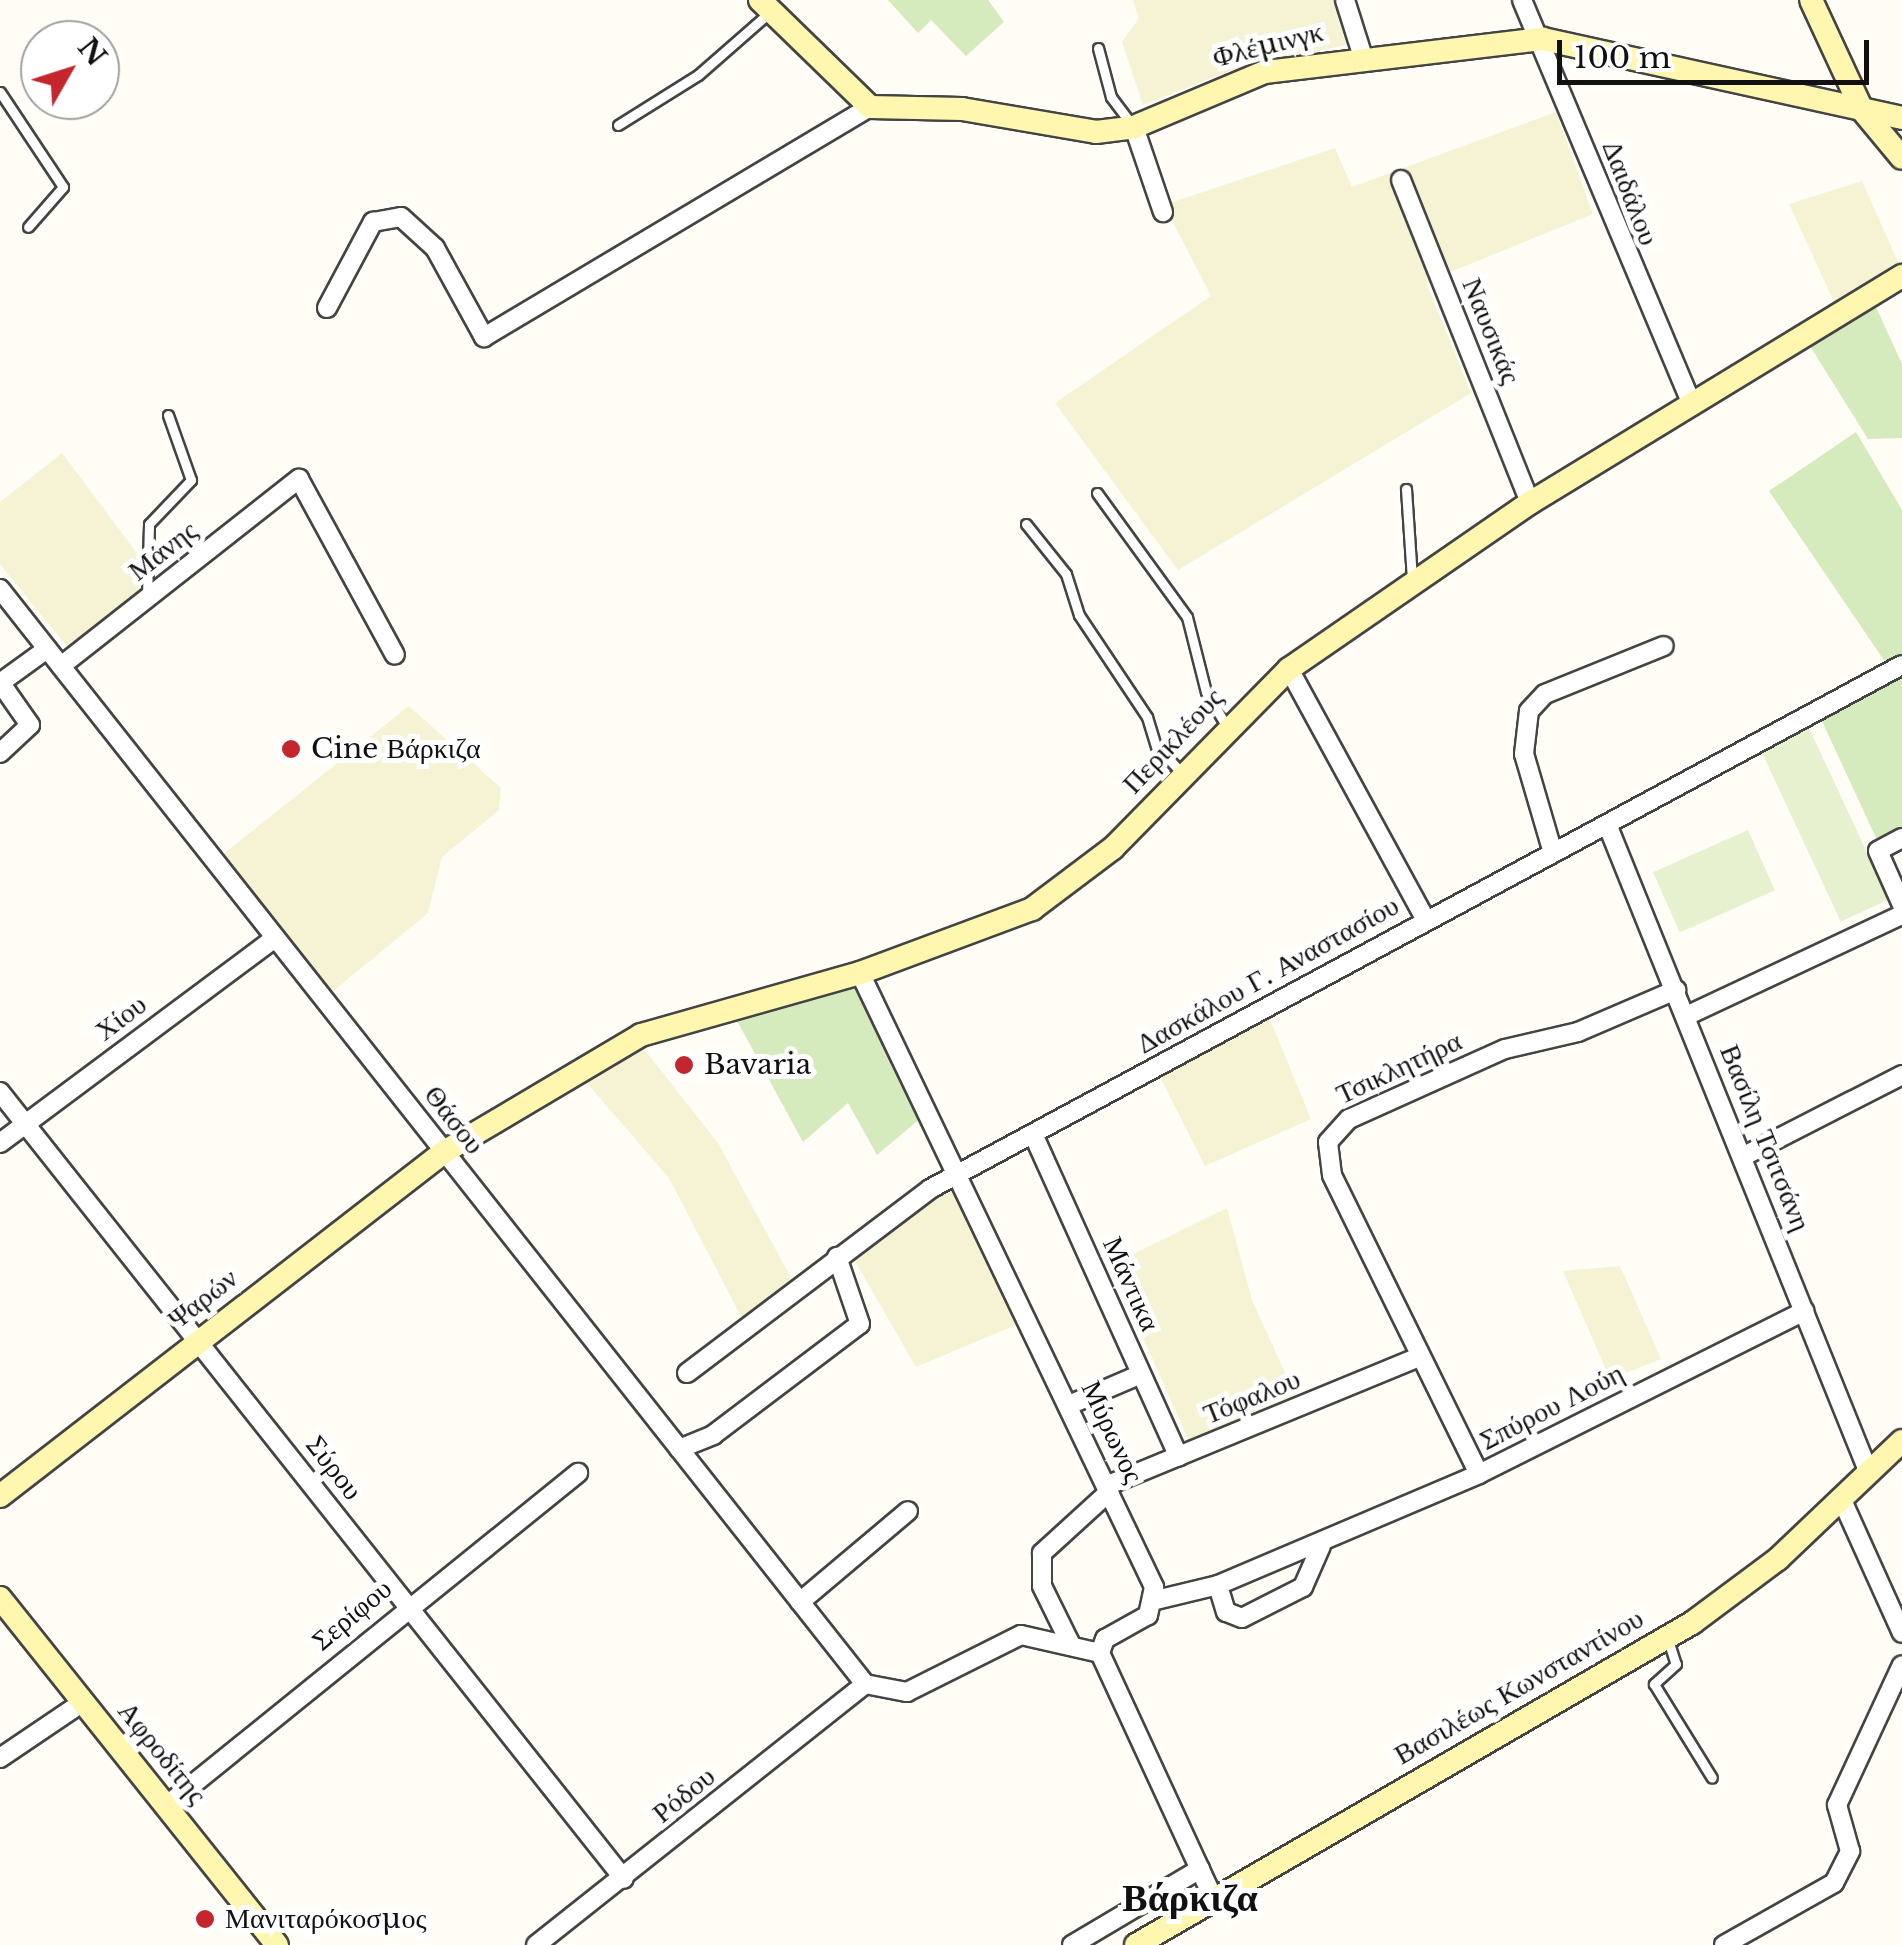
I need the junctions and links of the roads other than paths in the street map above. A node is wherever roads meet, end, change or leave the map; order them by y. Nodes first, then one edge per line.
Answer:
1 (1345, 0) edge
2 (1522, 0) edge
3 (1810, 0) edge
4 (766, 6) edge
5 (1543, 39) junction
6 (1098, 48) dead end
7 (1362, 54) junction
8 (0, 92) edge
9 (870, 107) junction
10 (1862, 110) junction
11 (1902, 118) edge
12 (618, 125) dead end
13 (1134, 127) junction
14 (1902, 158) edge
15 (1400, 180) dead end
16 (1162, 212) dead end
17 (28, 227) dead end
18 (1902, 276) edge
19 (327, 308) dead end
20 (1691, 403) junction
21 (168, 416) dead end
22 (1406, 489) dead end
23 (1096, 492) dead end
24 (1530, 503) junction
25 (1026, 524) dead end
26 (1412, 584) junction
27 (0, 589) edge
28 (147, 598) junction
29 (1664, 646) dead end
30 (47, 649) junction
31 (395, 654) dead end
32 (1902, 665) edge
33 (60, 666) junction
34 (1289, 669) junction
35 (1, 684) edge
36 (1226, 726) junction
37 (0, 754) edge
38 (1182, 773) junction
39 (1607, 824) junction
40 (1902, 838) edge
41 (1553, 853) junction
42 (1902, 905) edge
43 (1902, 915) edge
44 (1426, 920) junction
45 (275, 938) junction
46 (860, 973) junction
47 (1676, 990) junction
48 (1686, 1016) junction
49 (1902, 1076) edge
50 (0, 1092) edge
51 (25, 1124) junction
52 (1032, 1134) junction
53 (0, 1143) edge
54 (444, 1152) junction
55 (1742, 1157) junction
56 (958, 1174) junction
57 (837, 1257) junction
58 (1804, 1311) junction
59 (198, 1341) junction
60 (1419, 1358) junction
61 (687, 1374) dead end
62 (1142, 1374) junction
63 (1069, 1405) junction
64 (1902, 1440) edge
65 (679, 1449) junction
66 (1179, 1457) junction
67 (578, 1473) dead end
68 (1869, 1473) junction
69 (1479, 1474) junction
70 (1108, 1489) junction
71 (0, 1496) edge
72 (1841, 1498) junction
73 (908, 1510) dead end
74 (1321, 1546) junction
75 (1218, 1585) junction
76 (0, 1598) edge
77 (1156, 1600) junction
78 (800, 1602) junction
79 (406, 1605) junction
80 (1902, 1632) edge
81 (1667, 1638) junction
82 (1072, 1646) junction
83 (1100, 1653) junction
84 (1902, 1665) edge
85 (865, 1684) junction
86 (83, 1702) junction
87 (0, 1758) edge
88 (1712, 1778) dead end
89 (166, 1806) junction
90 (1200, 1869) junction
91 (624, 1879) junction
92 (1213, 1897) junction
93 (277, 1945) edge
94 (536, 1945) edge
95 (1072, 1945) edge
96 (1136, 1945) edge
97 (1724, 1945) edge

1 - 7 street
2 - 5 street, Δαιδάλου
3 - 10 street
4 - 9 street
4 - 12 lane
5 - 7 street, Φλέμινγκ
5 - 10 street, Φλέμινγκ
5 - 20 street, Δαιδάλου
6 - 13 lane
7 - 13 street, Φλέμινγκ
8 - 17 lane
9 - 13 street, Φλέμινγκ
9 - 19 street
10 - 11 street
10 - 14 street
13 - 16 street
15 - 24 street, Ναυσικάς
18 - 20 street, Περικλέους
20 - 24 street, Περικλέους
21 - 28 lane
22 - 26 lane
23 - 36 lane
24 - 26 street, Περικλέους
25 - 38 lane
26 - 34 street, Περικλέους
27 - 30 street, Θάσου
28 - 31 street, Μάνης
28 - 33 street, Μάνης
29 - 41 street
30 - 33 street, Θάσου
30 - 35 street
32 - 39 street, Δασκάλου Γ. Αναστασίου
33 - 45 street, Θάσου
34 - 36 street, Περικλέους
34 - 44 street
35 - 37 street
36 - 38 street, Περικλέους
38 - 46 street, Περικλέους
39 - 41 street, Δασκάλου Γ. Αναστασίου
39 - 47 street, Βασίλη Τσιτσάνη
40 - 42 street
41 - 44 street, Δασκάλου Γ. Αναστασίου
43 - 48 street
44 - 52 street, Δασκάλου Γ. Αναστασίου
45 - 51 street, Χίου
45 - 54 street, Θάσου
46 - 54 street, Περικλέους
46 - 56 street, Μύρωνος
47 - 48 street, Βασίλη Τσιτσάνη
47 - 60 street, Τσικλητήρα
48 - 55 street, Βασίλη Τσιτσάνη
49 - 55 street
50 - 51 street, Σύρου
51 - 53 street, Χίου
51 - 59 street, Σύρου
52 - 56 street, Δασκάλου Γ. Αναστασίου
52 - 62 street, Μάντικα
54 - 59 street, Ψαρών
54 - 65 street, Θάσου
55 - 58 street, Βασίλη Τσιτσάνη
56 - 57 street, Δασκάλου Γ. Αναστασίου
56 - 63 street, Μύρωνος
57 - 61 street, Δασκάλου Γ. Αναστασίου
57 - 65 street
58 - 68 street, Βασίλη Τσιτσάνη
58 - 69 street, Σπύρου Λούη
59 - 71 street, Ψαρών
59 - 79 street, Σύρου
60 - 66 street, Τόφαλου
60 - 69 street, Τσικλητήρα
62 - 63 street
62 - 66 street, Μάντικα
63 - 70 street, Μύρωνος
64 - 68 street, Βασιλέως Κωνσταντίνου
65 - 78 street, Θάσου
66 - 70 street, Τόφαλου
67 - 79 street, Σερίφου
68 - 72 street, Βασιλέως Κωνσταντίνου
69 - 74 street, Σπύρου Λούη
70 - 77 street, Μύρωνος
70 - 82 street
72 - 80 street
72 - 81 street, Βασιλέως Κωνσταντίνου
73 - 78 street
74 - 75 street, Σπύρου Λούη
74 - 75 street
75 - 77 street, Σπύρου Λούη
76 - 86 street, Αφροδίτης
77 - 83 street
78 - 85 street, Θάσου
79 - 89 street, Σερίφου
79 - 91 street, Σύρου
81 - 88 lane
81 - 92 street, Βασιλέως Κωνσταντίνου
82 - 83 street
82 - 85 street
83 - 90 street
84 - 97 street
85 - 91 street, Ρόδου
86 - 87 street
86 - 89 street, Αφροδίτης
89 - 93 street, Αφροδίτης
90 - 92 street
90 - 95 street
91 - 94 street, Ρόδου
92 - 96 street, Βασιλέως Κωνσταντίνου

